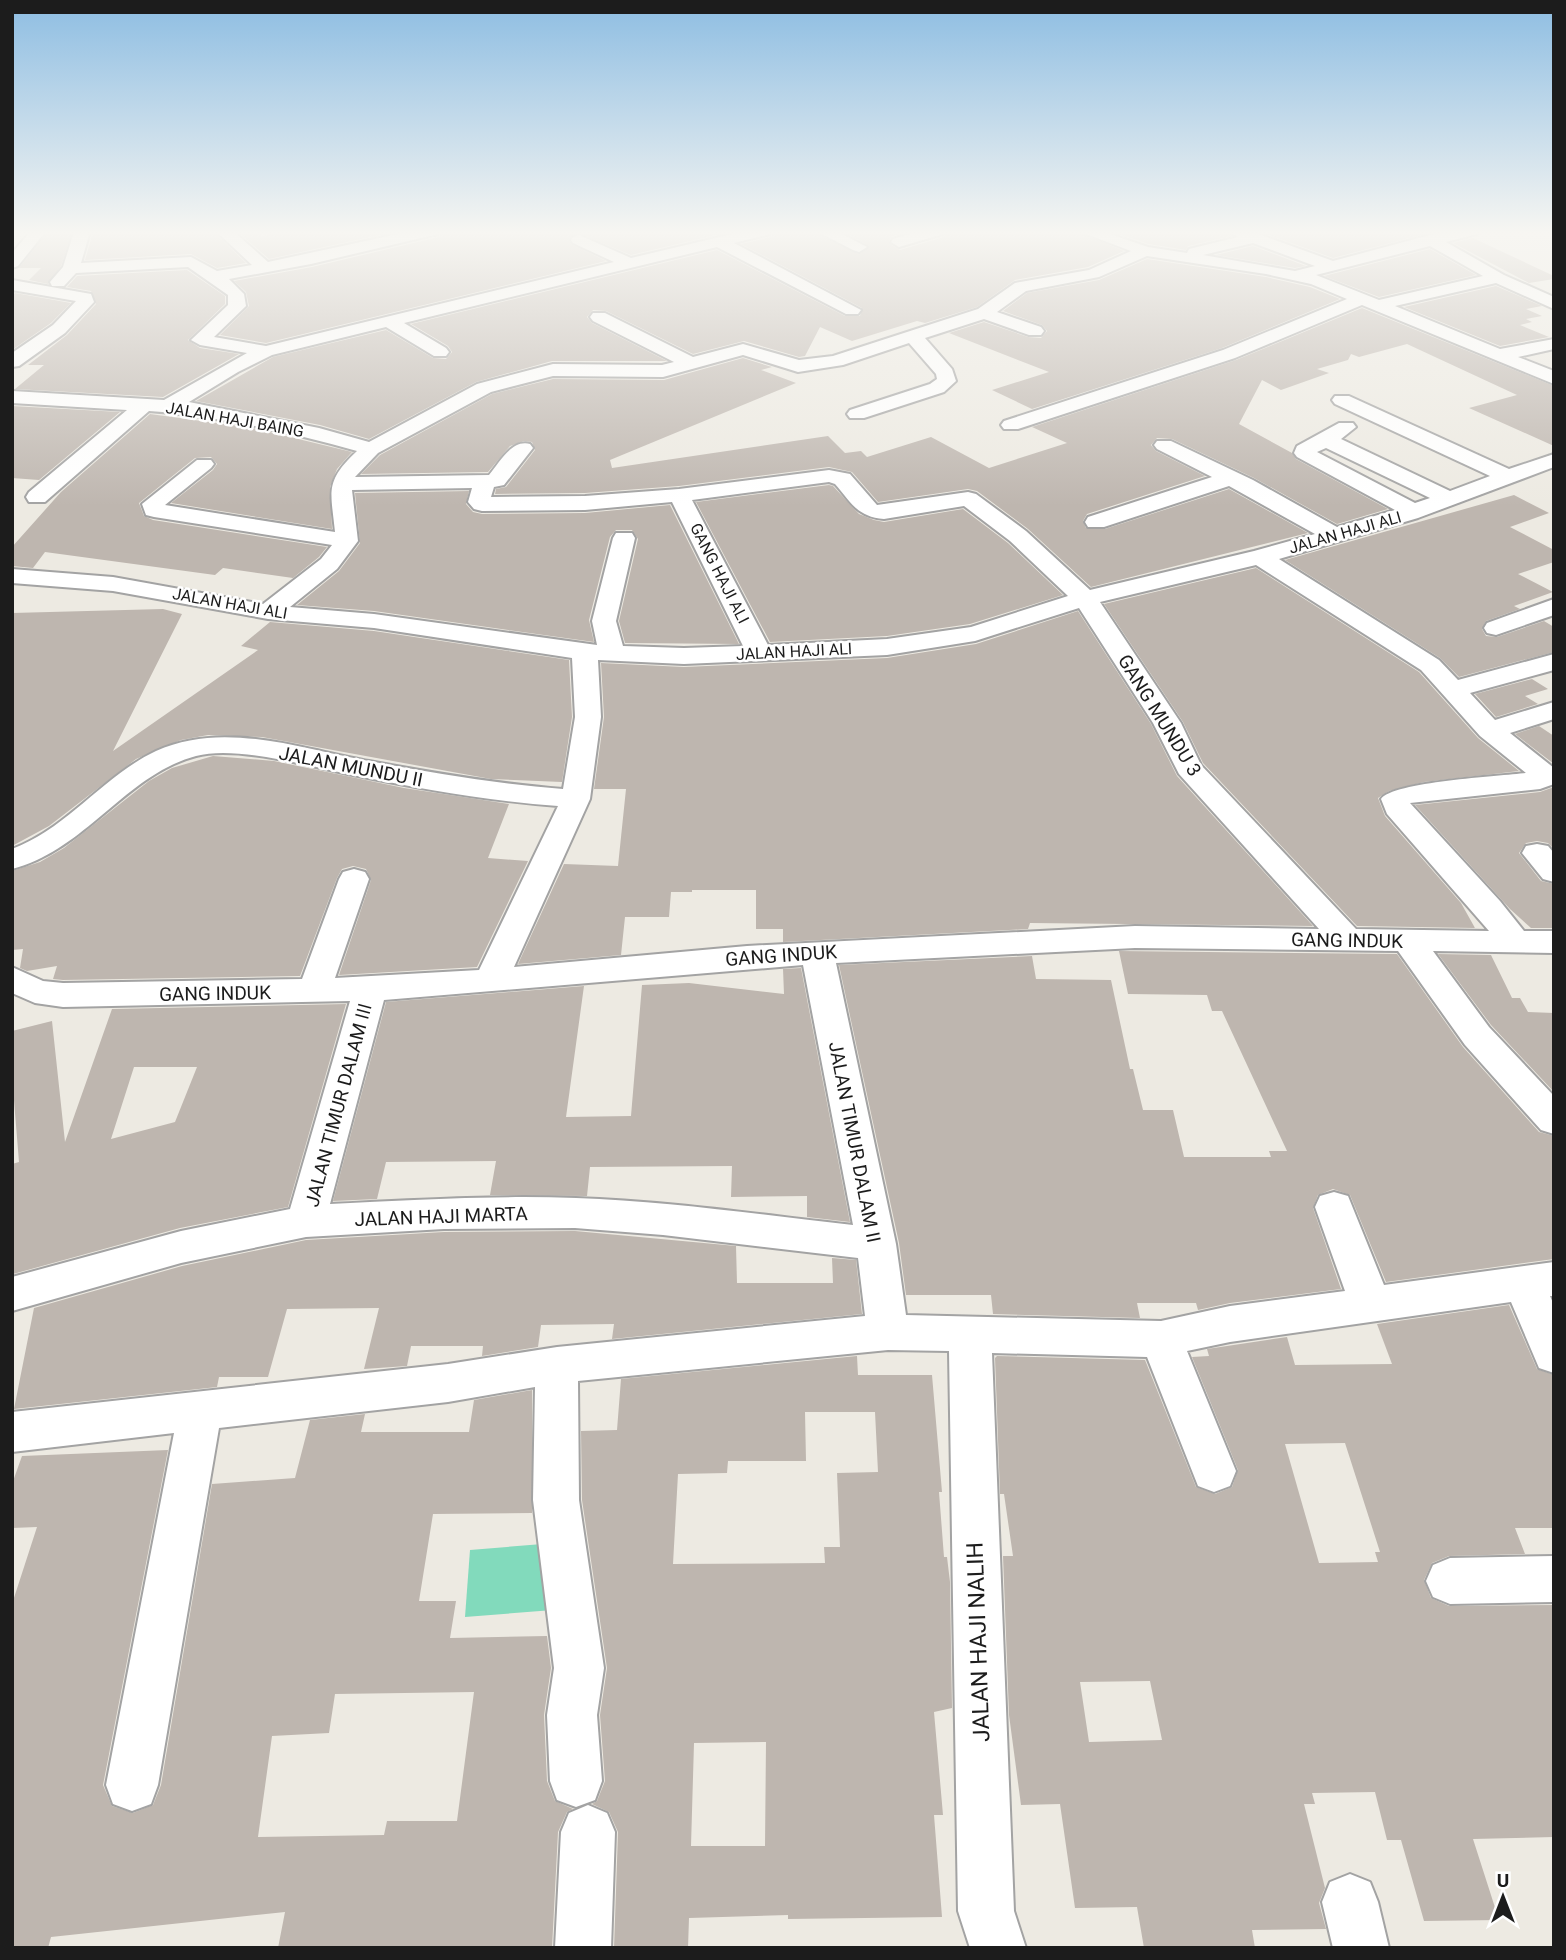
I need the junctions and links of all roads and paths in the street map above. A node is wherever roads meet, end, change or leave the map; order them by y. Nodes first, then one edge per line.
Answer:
1 (66, 322) edge
2 (219, 322) edge
3 (383, 322) edge
4 (391, 322) edge
5 (609, 322) edge
6 (955, 322) edge
7 (1011, 322) edge
8 (1315, 322) edge
9 (1419, 322) edge
10 (1035, 331) dead end
11 (913, 336) junction
12 (1554, 344) edge
13 (266, 351) junction
14 (440, 352) dead end
15 (1498, 355) junction
16 (12, 362) edge
17 (691, 363) junction
18 (1554, 378) edge
19 (12, 397) edge
20 (1342, 400) dead end
21 (41, 401) junction
22 (145, 405) junction
23 (169, 406) junction
24 (857, 414) dead end
25 (12, 417) edge
26 (1012, 425) dead end
27 (1346, 427) dead end
28 (1326, 440) junction
29 (1164, 445) dead end
30 (523, 448) dead end
31 (371, 450) junction
32 (1554, 460) edge
33 (204, 464) dead end
34 (1508, 477) junction
35 (1231, 478) junction
36 (481, 483) junction
37 (342, 484) junction
38 (679, 495) junction
39 (37, 496) dead end
40 (1449, 499) junction
41 (1413, 511) junction
42 (1096, 522) dead end
43 (1334, 536) junction
44 (624, 538) dead end
45 (347, 541) junction
46 (1260, 556) junction
47 (12, 576) edge
48 (1086, 598) junction
49 (1554, 606) edge
50 (268, 612) junction
51 (1496, 628) dead end
52 (599, 652) junction
53 (759, 652) junction
54 (1554, 662) edge
55 (1452, 690) junction
56 (1554, 710) edge
57 (1490, 730) junction
58 (576, 799) junction
59 (12, 860) edge
60 (354, 879) dead end
61 (1348, 939) junction
62 (1408, 941) junction
63 (1515, 942) junction
64 (1554, 942) edge
65 (817, 953) junction
66 (12, 978) edge
67 (491, 981) junction
68 (370, 989) junction
69 (314, 991) junction
70 (1554, 1120) edge
71 (1334, 1207) dead end
72 (306, 1221) junction
73 (876, 1244) junction
74 (1539, 1281) edge
75 (12, 1294) edge
76 (1370, 1303) junction
77 (888, 1332) junction
78 (970, 1333) junction
79 (1161, 1339) junction
80 (1554, 1355) edge
81 (557, 1365) junction
82 (200, 1410) junction
83 (12, 1432) edge
84 (1214, 1471) dead end
85 (1554, 1579) edge
86 (1450, 1581) dead end
87 (576, 1780) dead end
88 (132, 1785) dead end
89 (588, 1832) dead end
90 (583, 1948) edge
91 (998, 1948) edge

1 - 16 street
2 - 13 street
3 - 13 street
4 - 14 street
5 - 17 street
6 - 11 street
7 - 10 street
8 - 26 street
9 - 15 street
11 - 17 street
11 - 24 street
12 - 15 street
13 - 23 street
15 - 18 street
17 - 31 street
19 - 21 street, JALAN HAJI BAING
20 - 34 street
21 - 22 street, JALAN HAJI BAING
21 - 25 street
22 - 23 street, JALAN HAJI BAING
22 - 39 street
23 - 31 street, JALAN HAJI BAING
27 - 28 street
28 - 40 street
28 - 41 street
29 - 35 street
30 - 36 street
31 - 37 street
32 - 34 street, JALAN HAJI ALI
33 - 45 street
34 - 40 street, JALAN HAJI ALI
35 - 42 street
35 - 43 street
36 - 37 street
36 - 38 street
37 - 45 street
38 - 48 street, GANG MUNDU 3
38 - 53 street, GANG HAJI ALI
40 - 41 street, JALAN HAJI ALI
41 - 43 street, JALAN HAJI ALI
43 - 46 street, JALAN HAJI ALI
44 - 52 street
45 - 50 street
46 - 48 street, JALAN HAJI ALI
46 - 55 street
47 - 50 street, JALAN HAJI ALI
48 - 53 street, JALAN HAJI ALI
48 - 61 street, GANG MUNDU 3
49 - 51 street
50 - 52 street, JALAN HAJI ALI
52 - 53 street, JALAN HAJI ALI
52 - 58 street
54 - 55 street
55 - 57 street
56 - 57 street
57 - 63 street
58 - 59 street, JALAN MUNDU II
58 - 67 street
60 - 69 street
61 - 62 street, GANG INDUK
61 - 65 street, GANG INDUK
62 - 63 street, GANG INDUK
62 - 70 street
63 - 64 street, GANG INDUK
65 - 67 street, GANG INDUK
65 - 73 street, JALAN TIMUR DALAM II
66 - 69 street, GANG INDUK
67 - 68 street, GANG INDUK
68 - 69 street, GANG INDUK
68 - 72 street, JALAN TIMUR DALAM III
71 - 76 street
72 - 73 street, JALAN HAJI MARTA
72 - 75 street, JALAN HAJI MARTA
73 - 77 street, JALAN TIMUR DALAM II
74 - 76 street
74 - 80 street
76 - 79 street
77 - 78 street
77 - 81 street
78 - 79 street
78 - 91 street, JALAN HAJI NALIH
79 - 84 street
81 - 82 street
81 - 87 street
82 - 83 street
82 - 88 street
85 - 86 street
89 - 90 street

